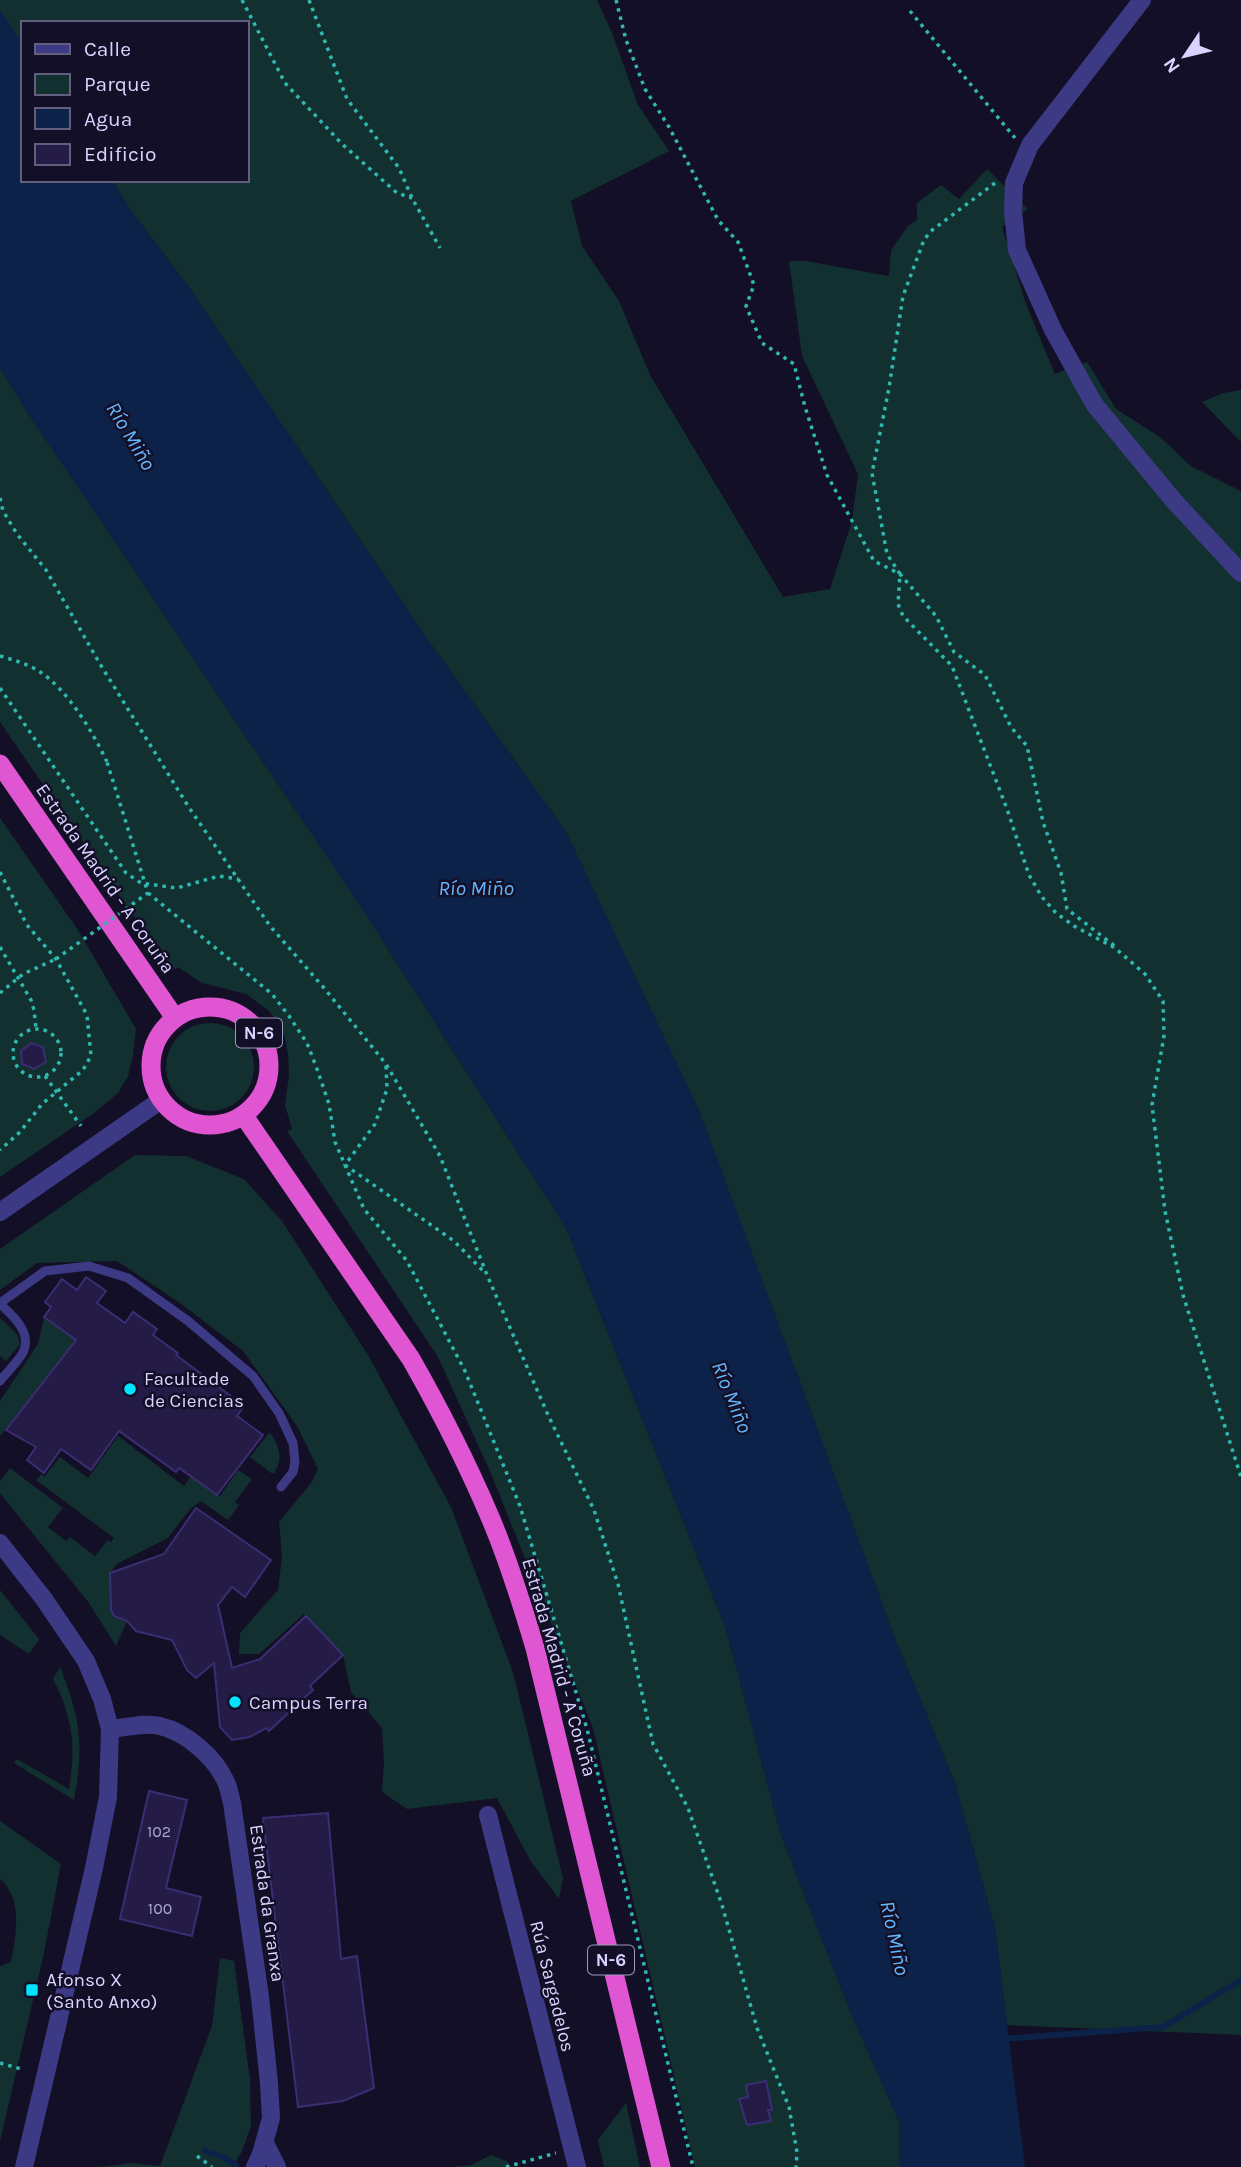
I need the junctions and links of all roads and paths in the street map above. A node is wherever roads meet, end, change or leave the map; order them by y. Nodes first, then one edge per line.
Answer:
1 (242, 0) edge
2 (309, 0) edge
3 (615, 0) edge
4 (1142, 0) edge
5 (910, 11) dead end
6 (1030, 145) junction
7 (1022, 163) junction
8 (412, 198) junction
9 (440, 247) dead end
10 (0, 498) edge
11 (1241, 573) edge
12 (900, 574) junction
13 (0, 656) edge
14 (0, 688) edge
15 (0, 764) edge
16 (0, 872) edge
17 (238, 879) junction
18 (148, 893) junction
19 (0, 947) edge
20 (56, 959) junction
21 (1129, 960) junction
22 (18, 978) junction
23 (0, 993) edge
24 (175, 1018) junction
25 (36, 1028) junction
26 (386, 1064) junction
27 (45, 1076) junction
28 (57, 1093) junction
29 (161, 1100) junction
30 (244, 1116) junction
31 (81, 1126) dead end
32 (0, 1150) edge
33 (345, 1165) junction
34 (0, 1212) edge
35 (487, 1275) junction
36 (0, 1303) edge
37 (0, 1381) edge
38 (1241, 1477) edge
39 (281, 1488) dead end
40 (0, 1543) edge
41 (110, 1730) junction
42 (488, 1815) dead end
43 (0, 2063) edge
44 (21, 2069) dead end
45 (265, 2143) junction
46 (565, 2151) dead end
47 (197, 2156) dead end
48 (24, 2167) edge
49 (212, 2167) edge
50 (255, 2167) edge
51 (277, 2167) edge
52 (506, 2167) edge
53 (577, 2167) edge
54 (661, 2167) edge
55 (796, 2167) edge

1 - 8 path
2 - 8 path
3 - 12 path
4 - 6 street
5 - 6 path
6 - 7 street
7 - 11 street
7 - 12 path
8 - 9 path
10 - 17 path
12 - 21 path
12 - 21 path
13 - 18 path, bridge
14 - 17 path
15 - 24 highway, Estrada Madrid - A Coruña
16 - 20 path
17 - 26 path
18 - 20 path, bridge
18 - 33 path
19 - 22 path
20 - 22 path
20 - 28 path
21 - 38 path
22 - 23 path
22 - 25 path
24 - 29 highway
24 - 30 highway, N-6
25 - 27 path
25 - 27 path
26 - 33 path
26 - 35 path
27 - 28 path
28 - 31 path
28 - 32 path
29 - 30 highway
29 - 34 street
30 - 54 highway, Estrada Madrid - A Coruña / N-6
33 - 35 path
35 - 55 path
36 - 37 lane
36 - 39 lane
40 - 41 street
41 - 45 street, Estrada da Granxa
41 - 48 street
42 - 53 street, Rúa Sargadelos
43 - 44 path
45 - 50 street, Estrada da Granxa
45 - 51 street
46 - 52 path
47 - 49 path

